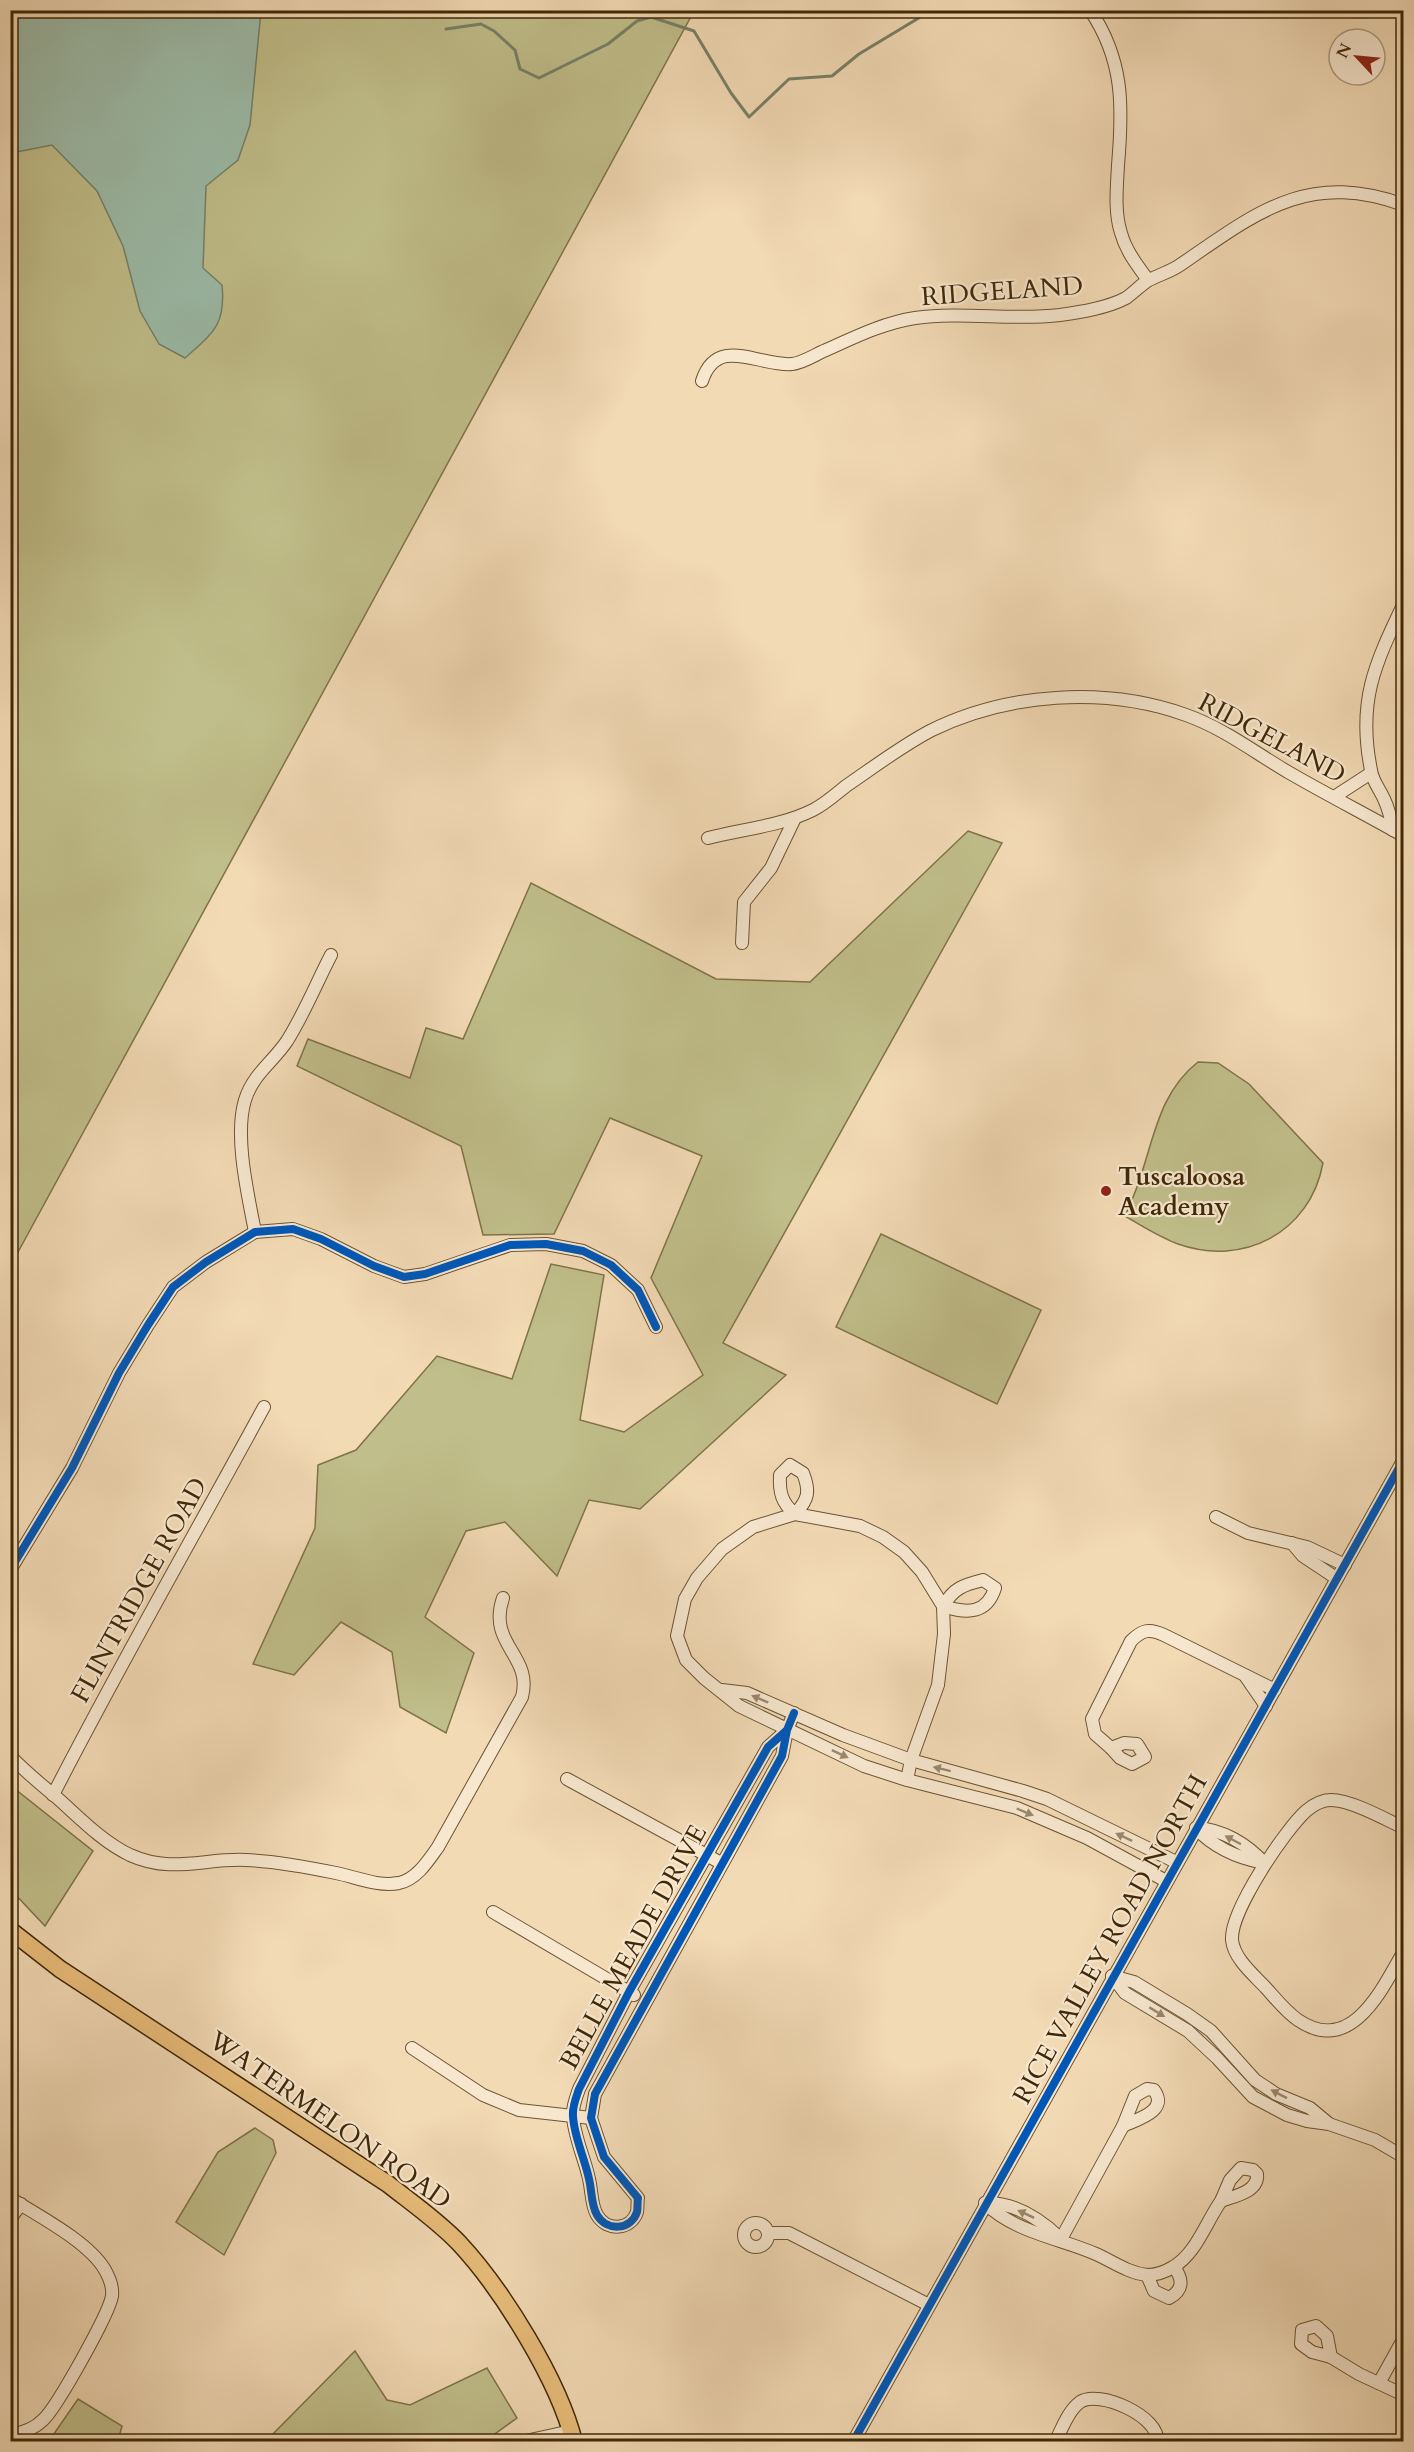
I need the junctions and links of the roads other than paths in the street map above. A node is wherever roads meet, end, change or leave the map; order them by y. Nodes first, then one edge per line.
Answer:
1 (1090, 10) edge
2 (1404, 205) edge
3 (1148, 280) junction
4 (702, 381) dead end
5 (1404, 603) edge
6 (1371, 773) junction
7 (1334, 797) junction
8 (795, 818) junction
9 (1398, 833) edge
10 (708, 837) dead end
11 (742, 943) dead end
12 (331, 955) dead end
13 (255, 1232) junction
14 (656, 1327) dead end
15 (264, 1407) dead end
16 (1404, 1459) edge
17 (1216, 1517) dead end
18 (1292, 1543) junction
19 (1345, 1564) junction
20 (10, 1570) edge
21 (1336, 1578) junction
22 (503, 1598) dead end
23 (1245, 1676) junction
24 (722, 1690) junction
25 (1275, 1690) junction
26 (1266, 1706) junction
27 (794, 1713) junction
28 (787, 1730) junction
29 (1111, 1748) dead end
30 (10, 1756) edge
31 (911, 1760) junction
32 (567, 1779) dead end
33 (907, 1780) junction
34 (54, 1795) junction
35 (1196, 1828) junction
36 (1404, 1828) edge
37 (706, 1856) junction
38 (1176, 1862) junction
39 (722, 1863) junction
40 (1264, 1863) junction
41 (1166, 1881) junction
42 (493, 1912) dead end
43 (10, 1930) edge
44 (1404, 1951) edge
45 (1112, 1977) junction
46 (629, 1992) junction
47 (645, 2001) junction
48 (412, 2048) dead end
49 (573, 2117) junction
50 (591, 2118) junction
51 (1123, 2126) dead end
52 (1404, 2157) edge
53 (16, 2201) edge
54 (1221, 2202) dead end
55 (986, 2203) junction
56 (10, 2219) edge
57 (769, 2233) dead end
58 (1061, 2239) junction
59 (1174, 2267) junction
60 (1147, 2275) junction
61 (929, 2305) junction
62 (1404, 2338) edge
63 (1331, 2357) dead end
64 (1379, 2383) junction
65 (1404, 2395) edge
66 (10, 2434) edge
67 (573, 2436) edge
68 (521, 2442) edge
69 (853, 2442) edge
70 (1055, 2442) edge
71 (1157, 2442) edge

1 - 3 street
2 - 3 street, RIDGELAND
3 - 4 street, RIDGELAND
5 - 6 street, RIDGELAND
6 - 7 street
6 - 9 street, RIDGELAND
7 - 8 street, RIDGELAND
7 - 9 street, RIDGELAND
8 - 10 street, RIDGELAND
8 - 11 street
12 - 13 street
13 - 14 street
13 - 20 street
15 - 34 street, FLINTRIDGE ROAD
16 - 19 street, RICE VALLEY ROAD NORTH
17 - 18 street
18 - 19 street
18 - 21 street
19 - 21 street, RICE VALLEY ROAD NORTH
21 - 25 street, RICE VALLEY ROAD NORTH
22 - 34 street
23 - 25 street
23 - 26 street
23 - 29 street
27 -> 24 street
24 - 28 street
24 - 31 street
25 - 26 street, RICE VALLEY ROAD NORTH
26 - 35 street, RICE VALLEY ROAD NORTH
27 - 28 street, BELLE MEADE DRIVE
27 - 31 street
28 -> 33 street
28 - 37 street, BELLE MEADE DRIVE
28 - 39 street, BELLE MEADE DRIVE
30 - 34 street
31 - 33 street
38 -> 31 street
32 - 37 street
33 -> 41 street
35 - 38 street, RICE VALLEY ROAD NORTH
35 - 40 street
36 - 40 street
37 - 39 street
37 - 46 street, BELLE MEADE DRIVE
38 - 41 street, RICE VALLEY ROAD NORTH
39 - 47 street, BELLE MEADE DRIVE
40 - 44 street
41 - 45 street, RICE VALLEY ROAD NORTH
42 - 46 street
43 - 67 main road, WATERMELON ROAD
45 - 52 street
45 - 55 street, RICE VALLEY ROAD NORTH
46 - 47 street
46 - 49 street, BELLE MEADE DRIVE
47 - 50 street, BELLE MEADE DRIVE
48 - 49 street
49 - 50 street
49 - 50 street, BELLE MEADE DRIVE
51 - 58 street
53 - 56 street
53 - 66 street
54 - 59 street
55 - 58 street
55 - 61 street, RICE VALLEY ROAD NORTH
57 - 61 street
58 - 60 street
59 - 60 street
59 - 60 street
61 - 69 street, RICE VALLEY ROAD NORTH
62 - 64 street
63 - 64 street
64 - 65 street
67 - 68 street
70 - 71 street

